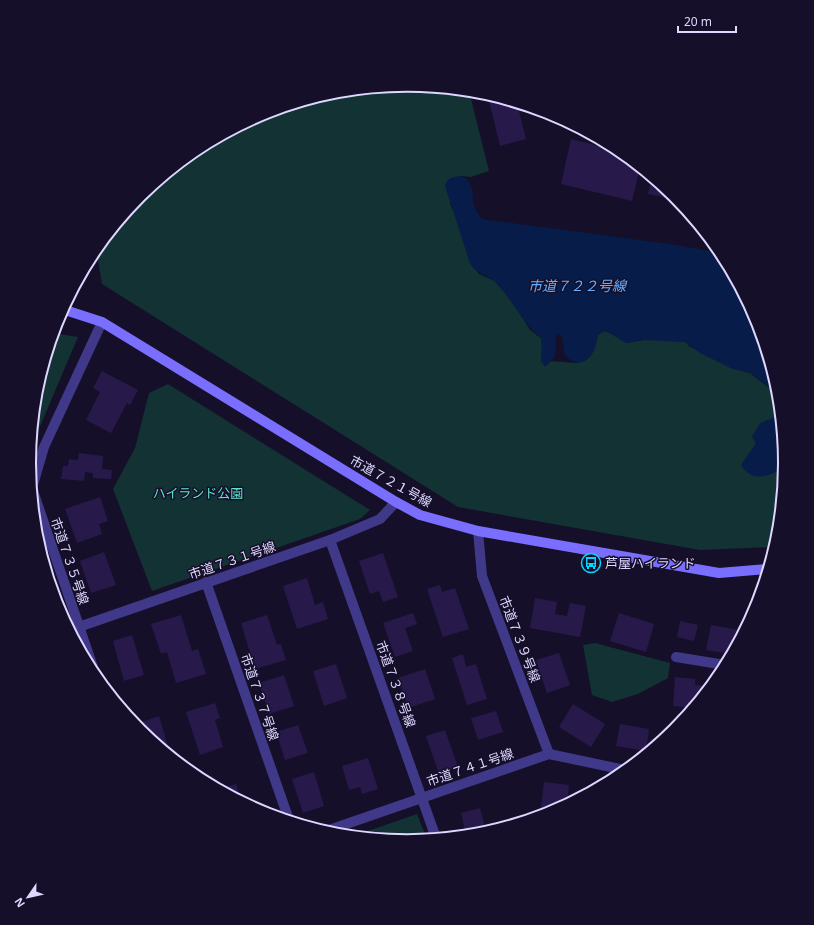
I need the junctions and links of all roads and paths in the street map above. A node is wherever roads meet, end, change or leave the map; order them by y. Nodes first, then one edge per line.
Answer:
1 (68, 311) edge
2 (102, 322) junction
3 (36, 473) edge
4 (396, 502) junction
5 (39, 512) edge
6 (478, 530) junction
7 (330, 540) junction
8 (762, 570) edge
9 (206, 582) junction
10 (73, 625) edge
11 (74, 628) edge
12 (676, 656) dead end
13 (718, 664) edge
14 (549, 754) junction
15 (617, 768) edge
16 (422, 798) junction
17 (287, 814) edge
18 (339, 827) edge
19 (434, 833) edge

1 - 2 street, 市道７２１号線
2 - 3 street, 市道７３５号線
2 - 4 street, 市道７２１号線
4 - 6 street, 市道７２１号線
4 - 7 street, 市道７３１号線
5 - 10 street, 市道７３５号線
6 - 8 street, 市道７２１号線
6 - 14 street, 市道７３９号線
7 - 9 street, 市道７３１号線
7 - 16 street, 市道７３８号線
9 - 11 street, 市道７３１号線
9 - 17 street, 市道７３７号線
12 - 13 street
14 - 15 street
14 - 16 street, 市道７４１号線
16 - 18 street, 市道７４１号線
16 - 19 street, 市道７３８号線

